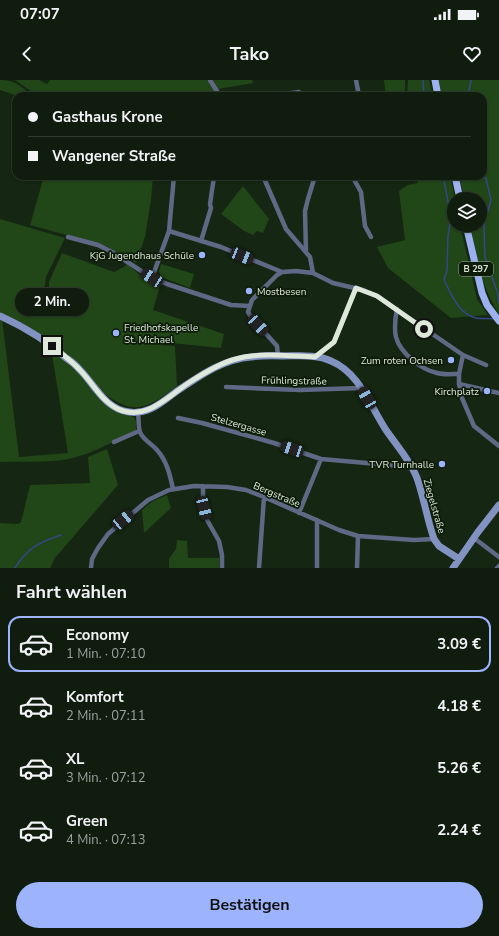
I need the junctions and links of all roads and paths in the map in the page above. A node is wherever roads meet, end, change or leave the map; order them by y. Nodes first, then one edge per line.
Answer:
1 (210, 80) edge
2 (356, 80) edge
3 (435, 80) edge
4 (218, 92) edge
5 (358, 92) edge
6 (437, 92) edge
7 (174, 180) edge
8 (214, 180) edge
9 (265, 180) edge
10 (314, 180) edge
11 (354, 180) edge
12 (456, 180) edge
13 (458, 192) edge
14 (169, 231) junction
15 (468, 232) edge
16 (372, 236) dead end
17 (68, 237) dead end
18 (201, 241) junction
19 (306, 252) junction
20 (282, 272) junction
21 (313, 273) junction
22 (152, 278) junction
23 (356, 288) junction
24 (249, 306) junction
25 (397, 309) junction
26 (0, 316) edge
27 (499, 321) edge
28 (463, 355) junction
29 (278, 356) junction
30 (315, 357) junction
31 (486, 365) dead end
32 (459, 374) junction
33 (459, 384) junction
34 (226, 387) dead end
35 (361, 388) junction
36 (499, 393) edge
37 (138, 412) junction
38 (178, 418) dead end
39 (139, 431) junction
40 (114, 442) dead end
41 (499, 446) edge
42 (321, 459) junction
43 (412, 467) junction
44 (202, 486) junction
45 (173, 489) junction
46 (264, 497) junction
47 (499, 505) edge
48 (299, 513) junction
49 (317, 520) junction
50 (358, 536) junction
51 (474, 538) junction
52 (434, 539) junction
53 (499, 557) edge
54 (459, 560) junction
55 (90, 568) edge
56 (222, 568) edge
57 (259, 568) edge
58 (317, 568) edge
59 (357, 568) edge
60 (453, 568) edge

1 - 4 street
2 - 5 street
3 - 6 main road
7 - 14 street
8 - 18 street
9 - 19 street
10 - 19 street
11 - 16 street
12 - 13 main road
14 - 18 street
14 - 22 street
15 - 27 main road, B 297
17 - 22 street
18 - 20 street
19 - 21 street
20 - 21 street
20 - 24 street
21 - 23 street
22 - 24 street
23 - 25 street
23 - 30 street
24 - 29 street
25 - 28 street
25 - 32 street
26 - 37 street
28 - 31 street
28 - 32 street
29 - 30 street, Ziegelstraße
29 - 37 street, Ziegelstraße
30 - 35 street, Ziegelstraße
32 - 33 street
33 - 36 street
33 - 41 street
34 - 35 street, Frühlingstraße
35 - 43 street, Ziegelstraße
37 - 39 street
38 - 42 street, Stelzergasse
39 - 40 street
39 - 45 street
42 - 43 street, Stelzergasse
42 - 48 street
43 - 52 street, Ziegelstraße
44 - 45 street, Bergstraße
44 - 46 street, Bergstraße
44 - 56 street
45 - 55 street, Bergstraße
46 - 48 street, Bergstraße
46 - 57 street
47 - 51 street
48 - 49 street, Bergstraße
49 - 50 street, Bergstraße
49 - 58 street
50 - 52 street, Bergstraße
50 - 59 street
51 - 53 street
51 - 54 street
52 - 54 street, Ziegelstraße
54 - 60 street

